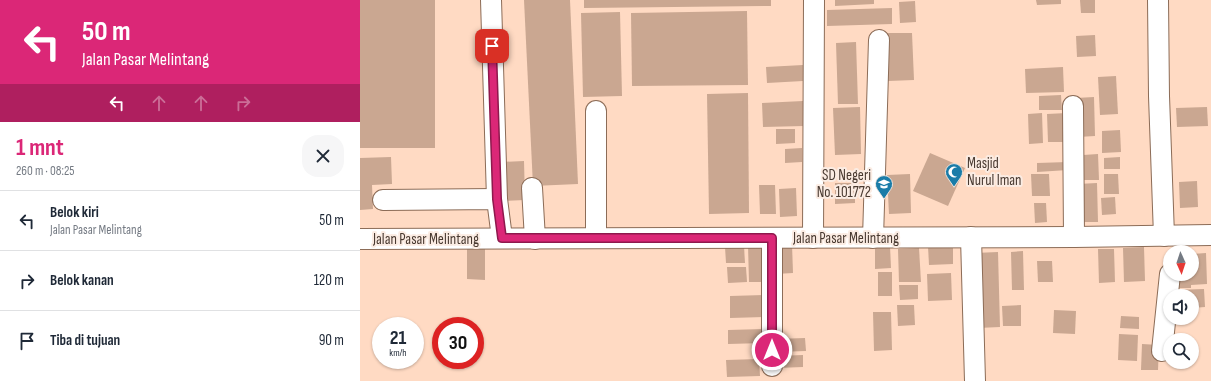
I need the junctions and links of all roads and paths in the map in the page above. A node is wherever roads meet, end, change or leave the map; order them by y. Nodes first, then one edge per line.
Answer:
1 (491, 0) edge
2 (814, 0) edge
3 (1158, 0) edge
4 (879, 40) dead end
5 (1073, 106) dead end
6 (596, 111) dead end
7 (532, 188) dead end
8 (497, 199) junction
9 (383, 200) dead end
10 (1211, 235) edge
11 (971, 237) junction
12 (1074, 237) junction
13 (502, 238) junction
14 (596, 238) junction
15 (772, 238) junction
16 (813, 238) junction
17 (873, 238) junction
18 (360, 239) edge
19 (534, 239) junction
20 (1170, 241) edge
21 (1169, 281) edge
22 (1162, 351) dead end
23 (772, 366) dead end
24 (975, 381) edge

1 - 8 street
2 - 16 street
3 - 20 street
4 - 17 street
5 - 12 street
6 - 14 street
7 - 19 street
8 - 9 street
8 - 13 street
10 - 20 street, Jalan Pasar Melintang
11 - 12 street, Jalan Pasar Melintang
11 - 17 street, Jalan Pasar Melintang
11 - 24 street
12 - 20 street, Jalan Pasar Melintang
13 - 18 street, Jalan Pasar Melintang
13 - 19 street, Jalan Pasar Melintang
14 - 15 street, Jalan Pasar Melintang
14 - 19 street, Jalan Pasar Melintang
15 - 16 street, Jalan Pasar Melintang
15 - 23 street
16 - 17 street, Jalan Pasar Melintang
21 - 22 street

